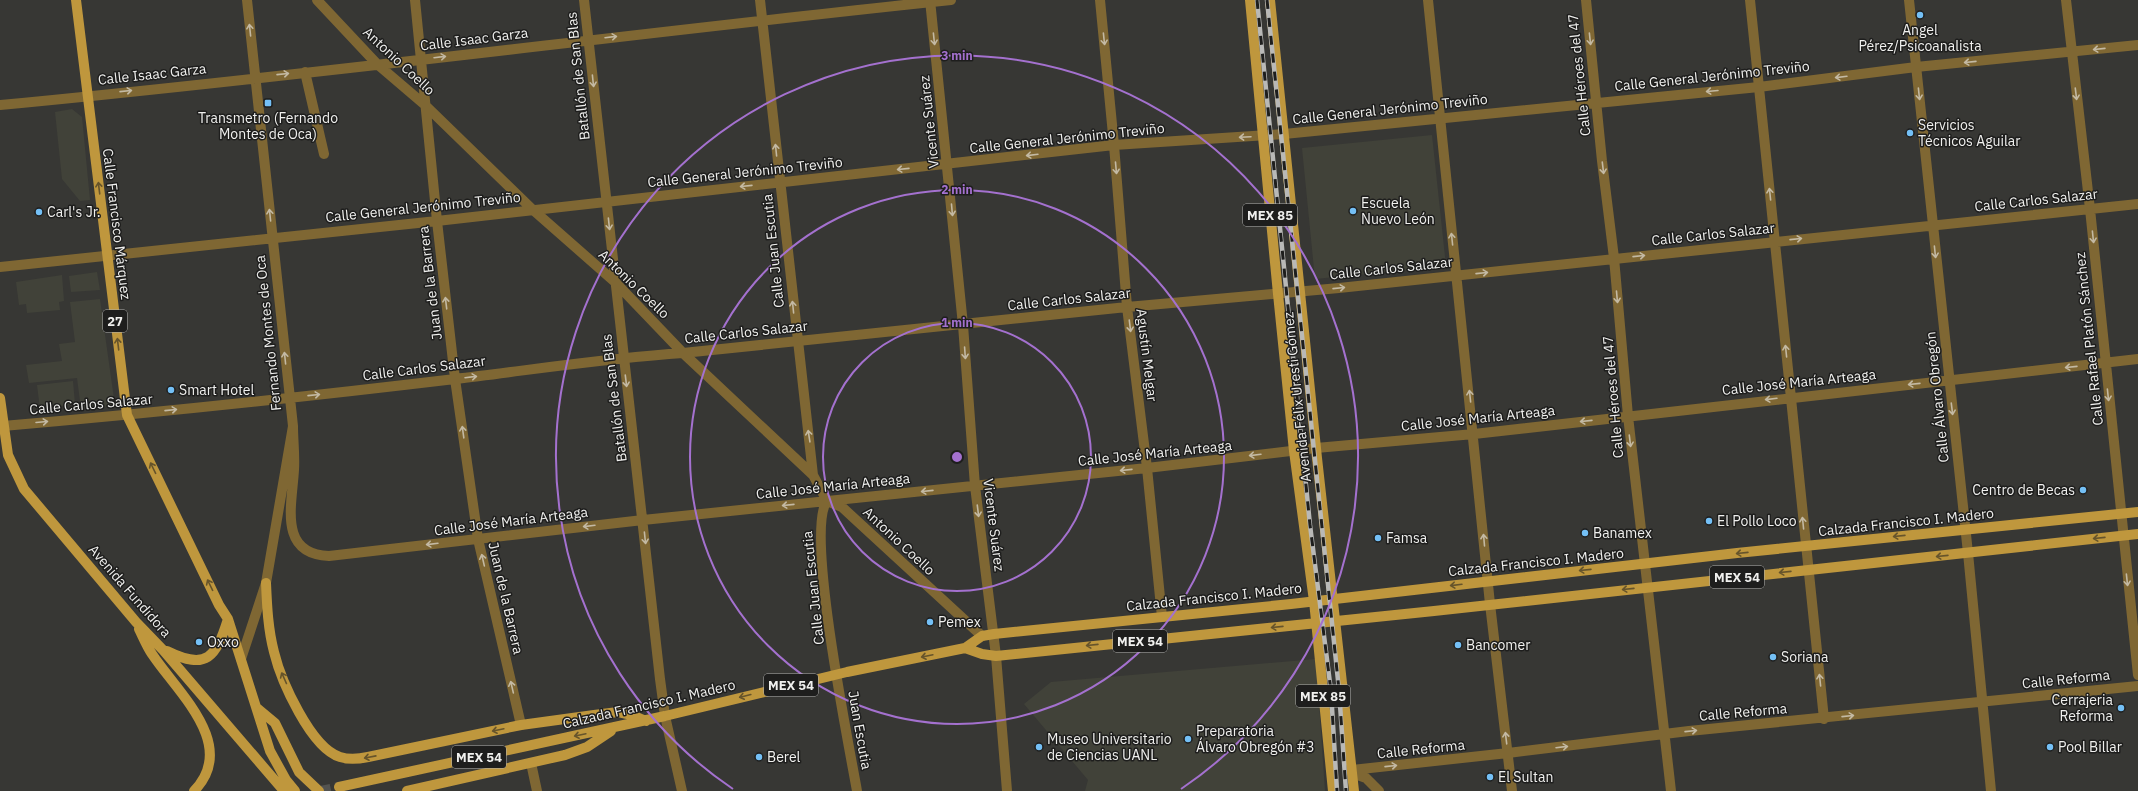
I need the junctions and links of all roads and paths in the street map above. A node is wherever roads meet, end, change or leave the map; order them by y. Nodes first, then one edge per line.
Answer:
1 (76, 0) edge
2 (247, 0) edge
3 (317, 0) edge
4 (415, 0) edge
5 (584, 0) edge
6 (760, 0) edge
7 (952, 0) edge
8 (1100, 0) edge
9 (1250, 0) edge
10 (1270, 0) edge
11 (1428, 0) edge
12 (1586, 0) edge
13 (1750, 0) edge
14 (1909, 0) edge
15 (2066, 0) edge
16 (930, 1) edge
17 (762, 19) junction
18 (589, 39) junction
19 (2138, 45) edge
20 (2071, 52) junction
21 (420, 59) junction
22 (377, 64) junction
23 (1916, 67) junction
24 (305, 72) junction
25 (255, 77) junction
26 (1759, 87) junction
27 (87, 96) junction
28 (1597, 102) junction
29 (0, 104) edge
30 (426, 105) junction
31 (1440, 118) junction
32 (1284, 134) junction
33 (1263, 136) junction
34 (1114, 145) junction
35 (324, 154) dead end
36 (947, 165) junction
37 (780, 182) junction
38 (606, 201) junction
39 (2138, 204) edge
40 (532, 209) junction
41 (2090, 209) junction
42 (437, 221) junction
43 (1933, 225) junction
44 (272, 238) junction
45 (1775, 241) junction
46 (107, 255) junction
47 (1614, 258) junction
48 (0, 267) edge
49 (1456, 275) junction
50 (615, 282) junction
51 (1300, 292) junction
52 (1278, 294) junction
53 (1127, 306) junction
54 (963, 325) junction
55 (797, 340) junction
56 (683, 353) junction
57 (624, 357) junction
58 (2138, 360) edge
59 (2105, 363) junction
60 (455, 379) junction
61 (1948, 380) junction
62 (289, 397) junction
63 (1791, 397) junction
64 (0, 398) edge
65 (127, 415) junction
66 (1628, 416) junction
67 (3, 426) junction
68 (292, 426) junction
69 (1474, 434) junction
70 (1316, 448) junction
71 (1294, 451) junction
72 (1147, 468) junction
73 (813, 475) junction
74 (975, 486) junction
75 (827, 501) junction
76 (2138, 512) edge
77 (2120, 514) junction
78 (643, 520) junction
79 (1966, 529) junction
80 (2138, 534) edge
81 (2122, 536) junction
82 (478, 538) junction
83 (1806, 547) junction
84 (1968, 553) junction
85 (1644, 564) junction
86 (1808, 569) junction
87 (1488, 581) junction
88 (266, 582) junction
89 (1647, 587) junction
90 (1333, 599) junction
91 (1314, 601) junction
92 (1490, 604) junction
93 (1162, 616) junction
94 (228, 619) junction
95 (1336, 621) junction
96 (136, 622) junction
97 (1316, 623) junction
98 (994, 634) junction
99 (982, 636) junction
100 (965, 648) junction
101 (163, 650) junction
102 (996, 656) junction
103 (241, 659) junction
104 (836, 674) junction
105 (2138, 675) edge
106 (2138, 686) edge
107 (1982, 701) junction
108 (257, 708) junction
109 (665, 716) junction
110 (1824, 718) junction
111 (646, 721) junction
112 (521, 725) junction
113 (618, 727) junction
114 (1665, 734) junction
115 (1508, 754) junction
116 (531, 763) junction
117 (1352, 771) junction
118 (281, 787) edge
119 (339, 787) dead end
120 (194, 791) edge
121 (295, 791) edge
122 (319, 791) edge
123 (407, 791) edge
124 (537, 791) edge
125 (682, 791) edge
126 (857, 791) edge
127 (1007, 791) edge
128 (1333, 791) edge
129 (1354, 791) edge
130 (1379, 791) edge
131 (1512, 791) edge
132 (1671, 791) edge
133 (1991, 791) edge

1 - 27 main road, Calle Francisco Márquez / 27
25 -> 2 street, Fernando Montes de Oca
3 - 22 street, Antonio Coello
4 - 21 street, Juan de la Barrera
5 - 18 street, Batallón de San Blas
6 - 17 street, Calle Juan Escutia
7 - 16 street, Calle Isaac Garza
8 -> 34 street, Agustín Melgar
9 - 33 main road, Avenida Félix Uresti Gómez / MEX 85
10 - 32 main road, Avenida Félix Uresti Gómez / MEX 85
11 - 31 street
12 -> 28 street, Calle Héroes del 47
13 - 26 street
14 - 23 street, Calle Álvaro Obregón
15 - 20 street, Calle Rafael Platón Sánchez
16 - 17 street, Calle Isaac Garza
16 -> 36 street, Vicente Suárez
18 -> 17 street, Calle Isaac Garza
37 -> 17 street, Calle Juan Escutia
21 -> 18 street, Calle Isaac Garza
18 -> 38 street, Batallón de San Blas
19 -> 20 street, Calle General Jerónimo Treviño
20 -> 23 street, Calle General Jerónimo Treviño
20 -> 41 street, Calle Rafael Platón Sánchez
21 - 22 street, Calle Isaac Garza
21 - 30 street, Juan de la Barrera
22 - 24 street, Calle Isaac Garza
22 - 30 street, Antonio Coello
23 -> 26 street, Calle General Jerónimo Treviño
23 -> 43 street, Calle Álvaro Obregón
25 -> 24 street, Calle Isaac Garza
24 - 35 street
27 -> 25 street, Calle Isaac Garza
44 -> 25 street, Fernando Montes de Oca
26 -> 28 street, Calle General Jerónimo Treviño
45 -> 26 street
27 - 29 street, Calle Isaac Garza
46 -> 27 main road, Calle Francisco Márquez / 27
28 - 31 street, Calle General Jerónimo Treviño
28 -> 47 street, Calle Héroes del 47
30 - 40 street, Antonio Coello
30 - 42 street, Juan de la Barrera
31 - 32 street, Calle General Jerónimo Treviño
49 -> 31 street
32 - 33 street, Calle General Jerónimo Treviño
32 - 51 main road, Avenida Félix Uresti Gómez / MEX 85
33 -> 34 street, Calle General Jerónimo Treviño
33 - 52 main road, Avenida Félix Uresti Gómez / MEX 85
34 -> 36 street, Calle General Jerónimo Treviño
34 -> 53 street, Agustín Melgar
36 -> 37 street, Calle General Jerónimo Treviño
36 -> 54 street, Vicente Suárez
37 -> 38 street, Calle General Jerónimo Treviño
55 -> 37 street, Calle Juan Escutia
38 - 40 street, Calle General Jerónimo Treviño
38 -> 50 street, Batallón de San Blas
39 - 41 street, Calle Carlos Salazar
40 - 42 street, Calle General Jerónimo Treviño
40 - 50 street, Antonio Coello
41 - 43 street, Calle Carlos Salazar
41 -> 59 street, Calle Rafael Platón Sánchez
42 - 44 street, Calle General Jerónimo Treviño
60 -> 42 street, Juan de la Barrera
45 -> 43 street, Calle Carlos Salazar
43 -> 61 street, Calle Álvaro Obregón
44 - 46 street, Calle General Jerónimo Treviño
62 -> 44 street, Fernando Montes de Oca
47 -> 45 street, Calle Carlos Salazar
63 -> 45 street
46 - 48 street, Calle General Jerónimo Treviño
65 -> 46 main road, Calle Francisco Márquez / 27
49 -> 47 street, Calle Carlos Salazar
47 -> 66 street, Calle Héroes del 47
51 -> 49 street, Calle Carlos Salazar
69 -> 49 street
50 - 56 street, Antonio Coello
50 - 57 street, Batallón de San Blas
51 - 52 street, Calle Carlos Salazar
51 - 70 main road, Avenida Félix Uresti Gómez / MEX 85
52 - 53 street, Calle Carlos Salazar
52 - 71 main road, Avenida Félix Uresti Gómez / MEX 85
53 - 54 street, Calle Carlos Salazar
53 -> 72 street, Agustín Melgar
54 - 55 street, Calle Carlos Salazar
54 -> 74 street, Vicente Suárez
55 - 56 street, Calle Carlos Salazar
73 -> 55 street, Calle Juan Escutia
56 - 57 street, Calle Carlos Salazar
56 - 73 street, Antonio Coello
60 -> 57 street, Calle Carlos Salazar
57 -> 78 street, Batallón de San Blas
58 - 59 street, Calle José María Arteaga
59 -> 61 street, Calle José María Arteaga
59 -> 77 street, Calle Rafael Platón Sánchez
62 -> 60 street, Calle Carlos Salazar
82 -> 60 street, Juan de la Barrera
61 -> 63 street, Calle José María Arteaga
61 -> 79 street, Calle Álvaro Obregón
65 -> 62 street, Calle Carlos Salazar
62 - 68 street, Fernando Montes de Oca
63 -> 66 street, Calle José María Arteaga
83 -> 63 street
64 - 67 main road, Avenida Fundidora
67 -> 65 street, Calle Carlos Salazar
94 -> 65 main road, Calle Francisco Márquez / 27
66 -> 69 street, Calle José María Arteaga
66 -> 85 street, Calle Héroes del 47
67 - 96 main road, Avenida Fundidora
82 -> 68 street, Calle José María Arteaga
68 - 88 street, Fernando Montes de Oca
69 - 70 street, Calle José María Arteaga
87 -> 69 street
70 - 71 street, Calle José María Arteaga
70 - 90 main road, Avenida Félix Uresti Gómez / MEX 85
71 -> 72 street, Calle José María Arteaga
71 - 91 main road, Avenida Félix Uresti Gómez / MEX 85
72 -> 74 street, Calle José María Arteaga
72 - 93 street, Agustín Melgar
73 - 75 street, Antonio Coello
74 -> 75 street, Calle José María Arteaga
74 -> 98 street, Vicente Suárez
75 -> 78 street, Calle José María Arteaga
75 - 99 street, Antonio Coello
75 - 104 street, Calle Juan Escutia
76 - 77 main road, Calzada Francisco I. Madero / MEX 54
77 - 79 main road, Calzada Francisco I. Madero / MEX 54
77 - 81 street, Calle Rafael Platón Sánchez
78 -> 82 street, Calle José María Arteaga
78 -> 109 street, Batallón de San Blas
79 -> 83 main road, Calzada Francisco I. Madero / MEX 54
79 - 84 street, Calle Álvaro Obregón
80 - 81 main road, Calzada Francisco I. Madero / MEX 54
81 -> 84 main road, Calzada Francisco I. Madero / MEX 54
81 -> 105 street, Calle Rafael Platón Sánchez
112 -> 82 street, Juan de la Barrera
83 -> 85 main road, Calzada Francisco I. Madero / MEX 54
83 - 86 street
84 -> 86 main road, Calzada Francisco I. Madero / MEX 54
84 - 107 street, Calle Álvaro Obregón
85 -> 87 main road, Calzada Francisco I. Madero / MEX 54
85 - 89 street, Calle Héroes del 47
86 -> 89 main road, Calzada Francisco I. Madero / MEX 54
110 -> 86 street
87 -> 90 main road, Calzada Francisco I. Madero / MEX 54
87 - 92 street
88 - 103 street, Fernando Montes de Oca
112 -> 88 main road
89 -> 92 main road, Calzada Francisco I. Madero / MEX 54
89 - 114 street, Calle Héroes del 47
90 - 91 main road, Calzada Francisco I. Madero / MEX 54
90 - 95 main road, Avenida Félix Uresti Gómez
91 - 93 main road, Calzada Francisco I. Madero / MEX 54
91 - 97 main road, Avenida Félix Uresti Gómez / MEX 85
92 - 95 main road, Calzada Francisco I. Madero / MEX 54
115 -> 92 street
93 - 98 main road, Calzada Francisco I. Madero / MEX 54
94 - 101 main road
94 - 103 main road, 27
95 - 97 main road, Calzada Francisco I. Madero / MEX 54
95 - 117 main road, Avenida Félix Uresti Gómez / MEX 85
96 - 101 main road, Avenida Fundidora
96 - 120 main road
97 -> 102 main road, Calzada Francisco I. Madero / MEX 54
97 - 128 main road, Avenida Félix Uresti Gómez / MEX 85
98 - 99 main road, Calzada Francisco I. Madero / MEX 54
98 - 102 street, Vicente Suárez
99 - 100 main road, Calzada Francisco I. Madero / MEX 54
100 - 102 main road, Calzada Francisco I. Madero / MEX 54
100 -> 104 main road, Calzada Francisco I. Madero / MEX 54
101 - 118 main road, Avenida Fundidora
102 - 127 street, Vicente Suárez
103 - 108 main road, 27
104 -> 109 main road, Calzada Francisco I. Madero / MEX 54
104 - 126 street, Juan Escutia
106 - 107 street, Calle Reforma
110 -> 107 street, Calle Reforma
107 - 133 street, Calle Álvaro Obregón
108 - 121 main road, 27
108 - 122 main road
109 - 111 main road, Calzada Francisco I. Madero / MEX 54
109 - 125 street, Batallón de San Blas
114 -> 110 street, Calle Reforma
111 - 112 main road
111 - 113 main road, Calzada Francisco I. Madero / MEX 54
113 - 116 main road
113 -> 119 main road, Calzada Francisco I. Madero / MEX 54
115 -> 114 street, Calle Reforma
114 - 132 street, Calle Héroes del 47
117 -> 115 street, Calle Reforma
115 - 131 street
116 - 123 main road
116 - 124 street
117 - 129 main road, Avenida Félix Uresti Gómez / MEX 85
117 - 130 street

